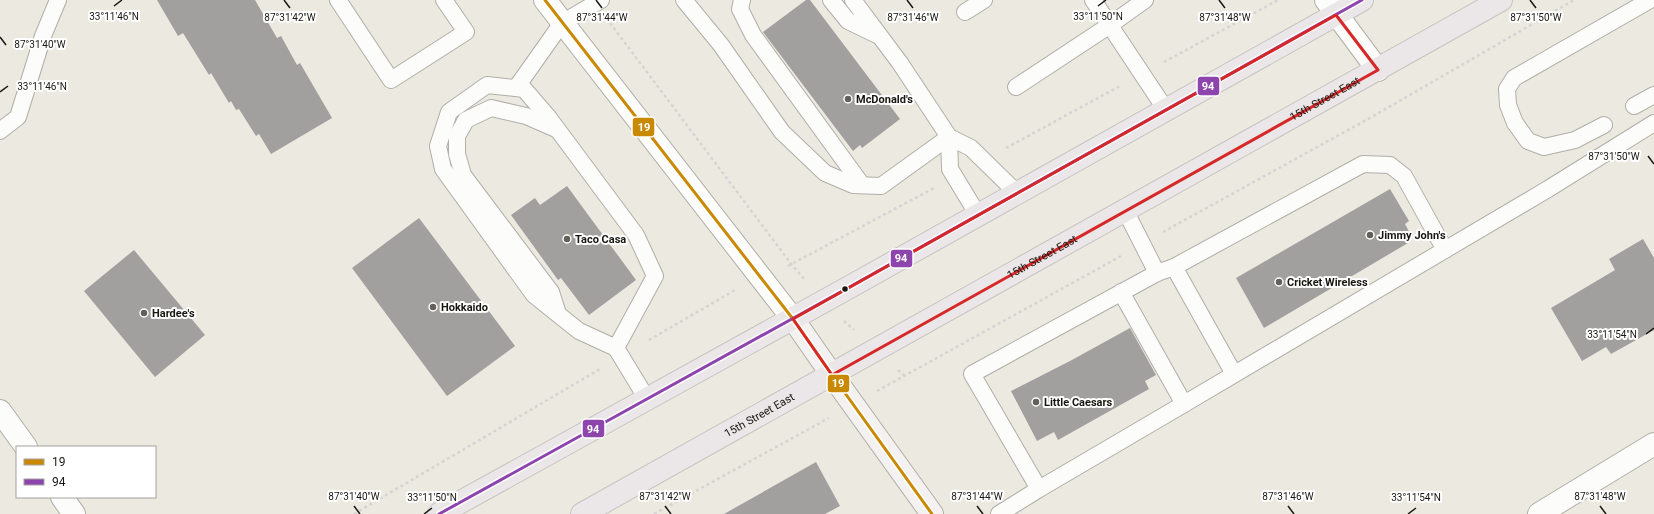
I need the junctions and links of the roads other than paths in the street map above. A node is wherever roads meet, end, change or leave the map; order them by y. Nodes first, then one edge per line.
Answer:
1 (58, 0) edge
2 (338, 0) edge
3 (444, 0) edge
4 (545, 0) edge
5 (684, 0) edge
6 (831, 0) edge
7 (853, 0) edge
8 (984, 0) edge
9 (1093, 0) edge
10 (1145, 0) edge
11 (1362, 0) edge
12 (1501, 0) edge
13 (1650, 0) edge
14 (598, 2) edge
15 (739, 3) edge
16 (1331, 7) edge
17 (965, 12) dead end
18 (562, 23) junction
19 (1110, 26) junction
20 (880, 37) junction
21 (1378, 70) junction
22 (1016, 87) dead end
23 (516, 88) junction
24 (1654, 95) edge
25 (1634, 106) dead end
26 (1166, 110) junction
27 (1654, 123) edge
28 (1604, 125) dead end
29 (0, 131) edge
30 (559, 131) junction
31 (949, 137) junction
32 (862, 185) junction
33 (1017, 193) junction
34 (1125, 210) junction
35 (978, 215) junction
36 (1445, 250) junction
37 (1174, 268) junction
38 (1157, 273) junction
39 (1121, 292) junction
40 (558, 314) junction
41 (793, 318) junction
42 (616, 348) junction
43 (1234, 374) junction
44 (832, 375) junction
45 (647, 399) junction
46 (1184, 404) junction
47 (0, 411) edge
48 (1654, 444) edge
49 (25, 446) edge
50 (1039, 489) junction
51 (63, 498) edge
52 (74, 514) edge
53 (439, 514) edge
54 (582, 514) edge
55 (932, 514) edge
56 (999, 514) edge
57 (1538, 514) edge

1 - 29 lane
2 - 3 lane
4 - 18 street
5 - 32 lane
6 - 20 lane
7 - 20 lane
8 - 17 lane
9 - 19 lane
10 - 19 lane
11 - 16 main road
12 - 21 main road, 15th Street East
13 - 28 lane
14 - 18 lane
15 - 32 lane
16 - 21 street
16 - 26 main road
18 - 23 lane
18 - 41 street
19 - 22 lane
19 - 26 lane
20 - 31 lane
21 - 34 main road, 15th Street East
23 - 30 lane
23 - 40 lane
24 - 25 lane
26 - 33 main road
27 - 36 lane
30 - 40 lane
30 - 42 lane
31 - 32 lane
31 - 33 lane
31 - 35 lane
33 - 35 main road
34 - 38 lane
34 - 44 main road, 15th Street East
35 - 41 main road
36 - 37 lane
36 - 43 lane
37 - 38 lane
37 - 43 lane
38 - 39 lane
39 - 46 lane
39 - 50 lane
40 - 42 lane
41 - 44 street
41 - 45 main road
42 - 45 lane
43 - 46 lane
44 - 54 main road, 15th Street East
44 - 55 street
45 - 53 main road
46 - 50 lane
47 - 49 street
48 - 57 street
50 - 56 lane
51 - 52 street

